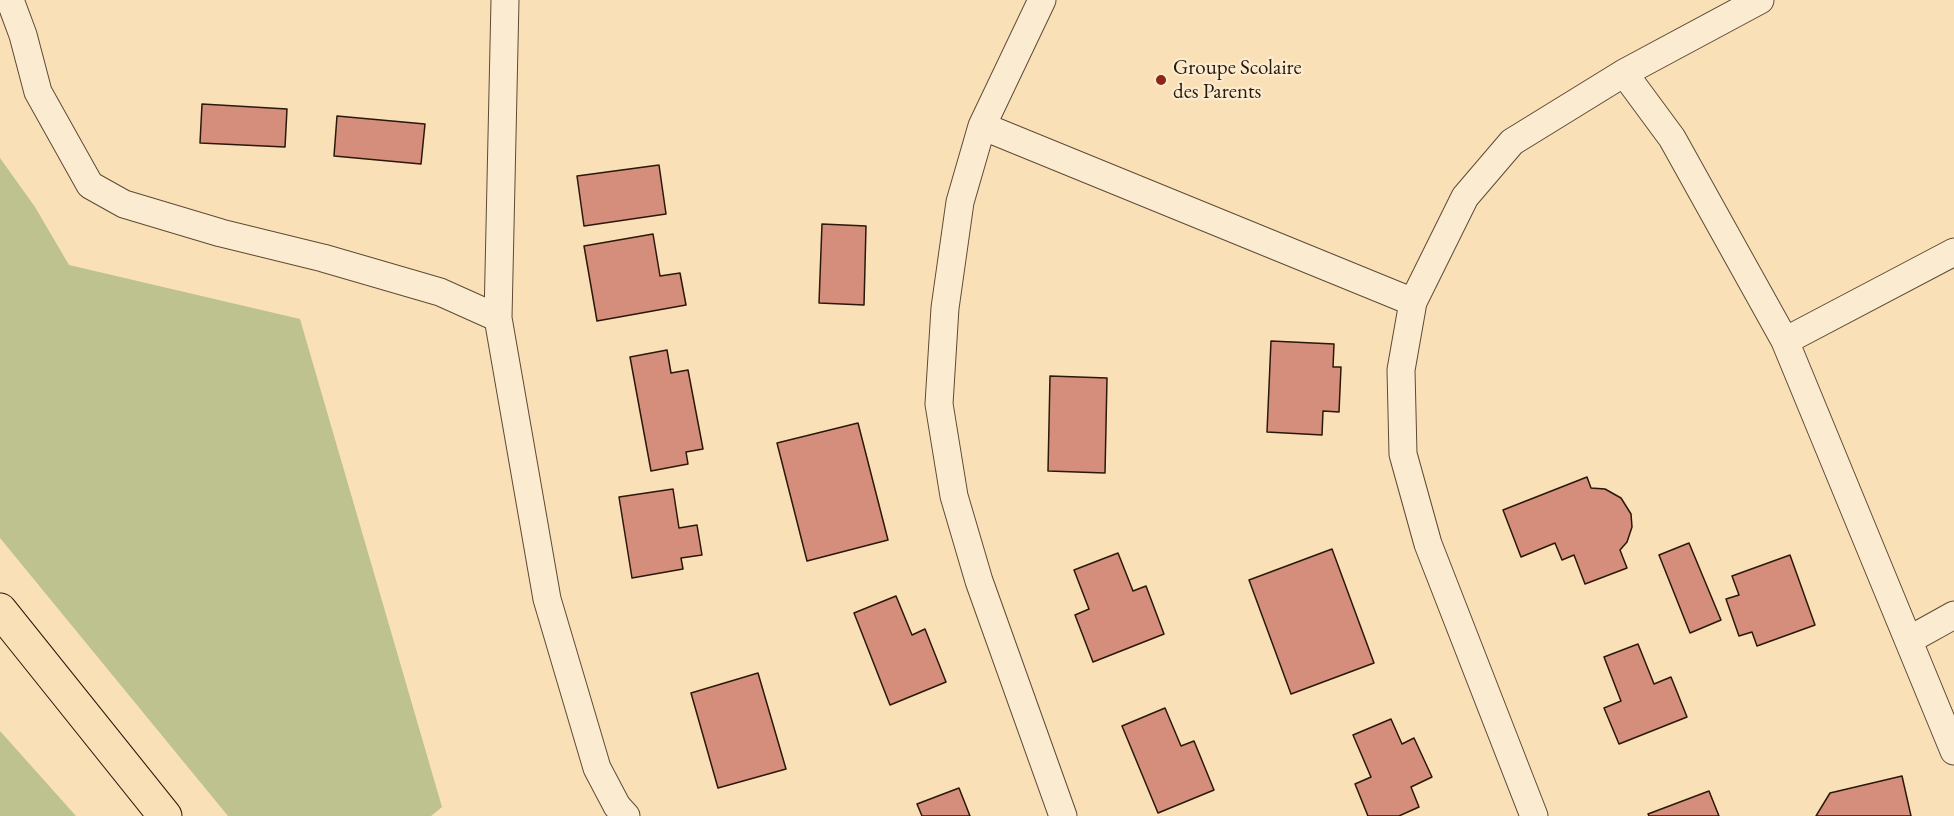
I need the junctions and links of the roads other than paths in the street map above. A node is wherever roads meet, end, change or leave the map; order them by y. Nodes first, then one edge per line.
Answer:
1 (10, 0) edge
2 (505, 0) edge
3 (1042, 0) edge
4 (1760, 0) edge
5 (1624, 73) junction
6 (982, 126) junction
7 (1954, 252) edge
8 (1413, 302) junction
9 (498, 318) junction
10 (1785, 341) junction
11 (0, 610) edge
12 (1954, 615) edge
13 (1909, 640) junction
14 (1954, 752) edge
15 (165, 816) edge
16 (626, 816) edge
17 (1064, 816) edge
18 (1534, 816) edge

1 - 9 street
2 - 9 street
3 - 6 street
4 - 5 street
5 - 8 street
5 - 10 street
6 - 8 street
6 - 17 street
7 - 10 street
8 - 18 street
9 - 16 street
10 - 13 street
11 - 15 highway
12 - 13 street
13 - 14 street

